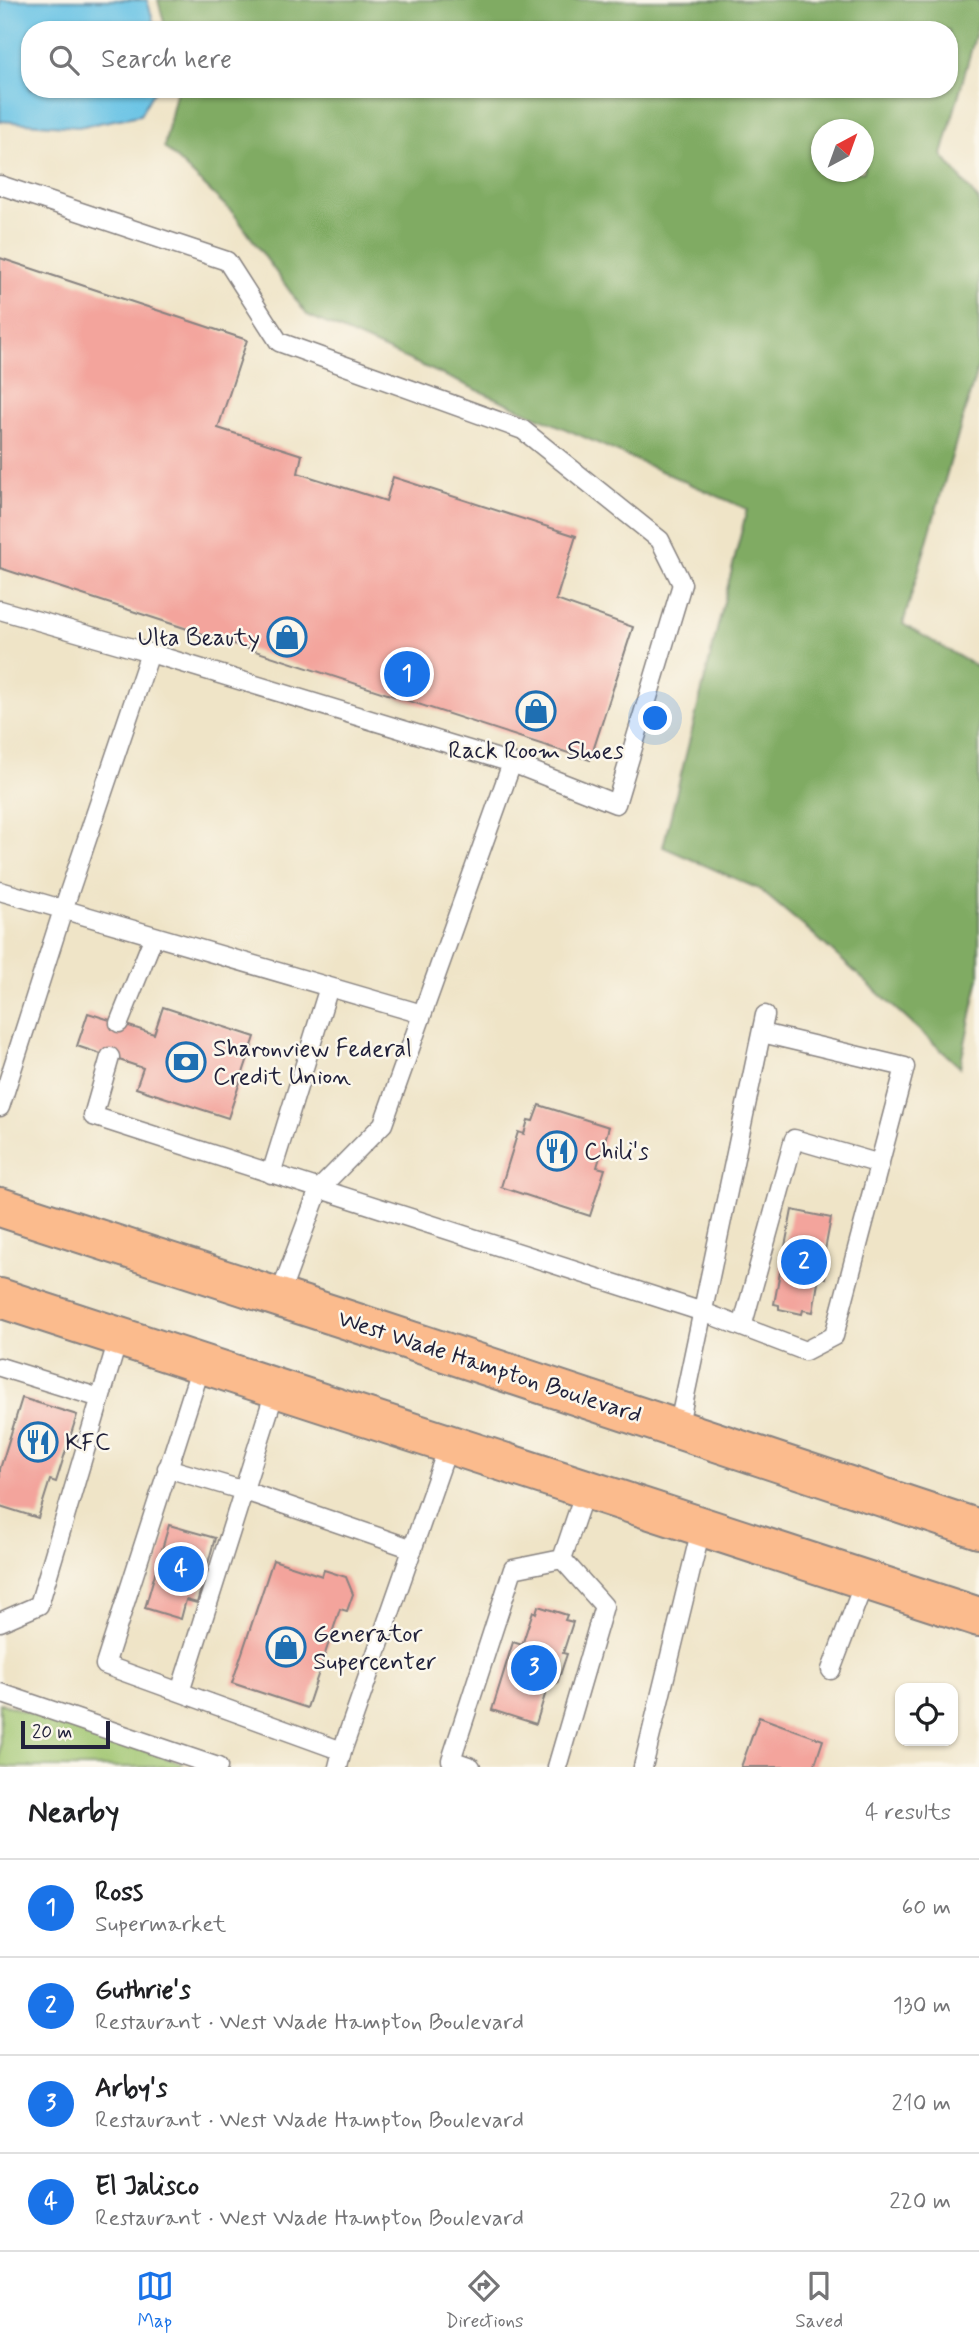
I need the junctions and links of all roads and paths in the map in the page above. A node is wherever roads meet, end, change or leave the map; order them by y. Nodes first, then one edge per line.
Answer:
1 (0, 185) edge
2 (0, 610) edge
3 (150, 653) junction
4 (512, 763) junction
5 (0, 891) edge
6 (63, 910) junction
7 (154, 936) junction
8 (329, 987) junction
9 (422, 1014) junction
10 (765, 1015) dead end
11 (119, 1023) dead end
12 (762, 1033) junction
13 (110, 1057) dead end
14 (0, 1107) edge
15 (880, 1164) junction
16 (271, 1174) junction
17 (319, 1189) junction
18 (0, 1207) edge
19 (279, 1297) junction
20 (0, 1298) edge
21 (703, 1312) junction
22 (743, 1327) junction
23 (118, 1336) junction
24 (202, 1363) junction
25 (0, 1367) edge
26 (276, 1388) junction
27 (100, 1398) junction
28 (678, 1429) junction
29 (449, 1444) junction
30 (167, 1468) junction
31 (586, 1488) junction
32 (245, 1491) junction
33 (702, 1525) junction
34 (979, 1529) edge
35 (413, 1549) junction
36 (562, 1559) junction
37 (865, 1580) junction
38 (979, 1617) edge
39 (0, 1622) edge
40 (831, 1670) dead end
41 (180, 1692) junction
42 (0, 1693) edge
43 (340, 1759) edge
44 (450, 1764) edge
45 (218, 1767) edge
46 (471, 1767) edge
47 (556, 1767) edge
48 (643, 1767) edge

1 - 4 lane
2 - 3 lane
3 - 4 lane
3 - 6 lane
4 - 9 lane
5 - 6 lane
6 - 7 lane
6 - 14 lane
7 - 8 lane
7 - 11 lane
8 - 9 lane
8 - 16 lane
9 - 17 lane
10 - 12 lane
12 - 15 lane
12 - 21 lane
13 - 16 lane
15 - 22 lane
15 - 22 lane
16 - 17 lane
17 - 19 lane
17 - 21 lane
18 - 19 main road, West Wade Hampton Boulevard
19 - 28 main road, West Wade Hampton Boulevard
20 - 23 main road
21 - 22 lane
21 - 28 lane
23 - 24 main road
23 - 27 lane
24 - 26 main road
24 - 30 lane
25 - 27 lane
26 - 29 main road
26 - 32 lane
27 - 39 lane
28 - 34 main road, West Wade Hampton Boulevard
29 - 31 main road
29 - 35 lane
30 - 32 lane
30 - 41 lane
31 - 33 main road
31 - 36 lane
32 - 35 lane
32 - 41 lane
33 - 37 main road
33 - 48 lane
35 - 43 lane
36 - 44 lane
36 - 47 lane
37 - 38 main road
37 - 40 lane
41 - 43 lane
42 - 45 lane
44 - 46 lane

